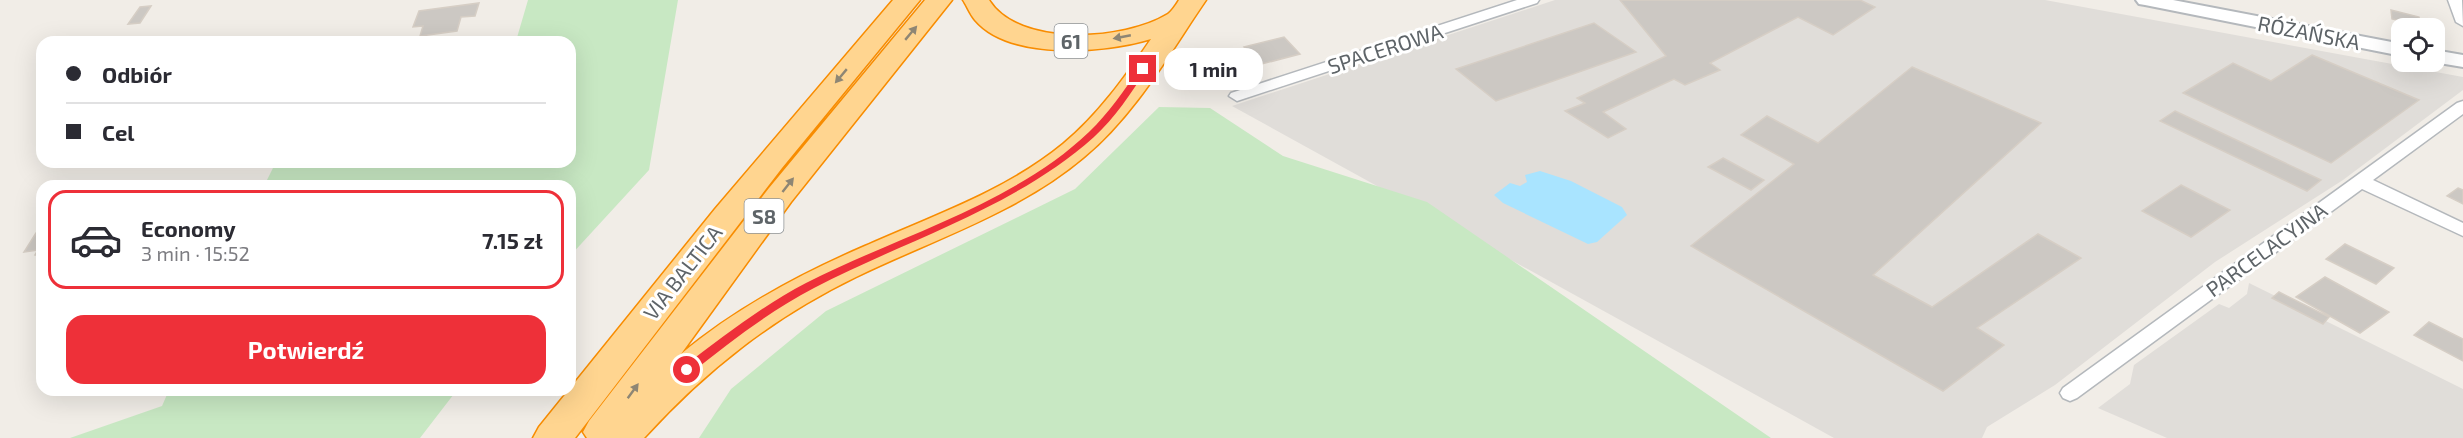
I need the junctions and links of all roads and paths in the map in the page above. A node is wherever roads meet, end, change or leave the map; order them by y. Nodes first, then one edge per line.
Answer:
1 (908, 0) edge
2 (939, 0) edge
3 (976, 0) edge
4 (1532, 0) edge
5 (2145, 0) edge
6 (2455, 0) edge
7 (1185, 10) edge
8 (2463, 22) edge
9 (2391, 48) edge
10 (2445, 58) edge
11 (2463, 62) edge
12 (1237, 96) dead end
13 (2463, 106) edge
14 (2360, 181) junction
15 (2463, 230) edge
16 (2070, 393) dead end
17 (553, 438) edge
18 (598, 438) edge
19 (620, 438) edge

1 -> 17 highway, VIA BALTICA / S8
18 -> 2 highway, VIA BALTICA / S8
7 -> 3 highway, 61
4 - 12 street, SPACEROWA
5 - 9 street, RÓŻAŃSKA
6 - 8 street
7 - 19 highway
10 - 11 street
13 - 14 street, PARCELACYJNA
14 - 15 street
14 - 16 street, PARCELACYJNA

